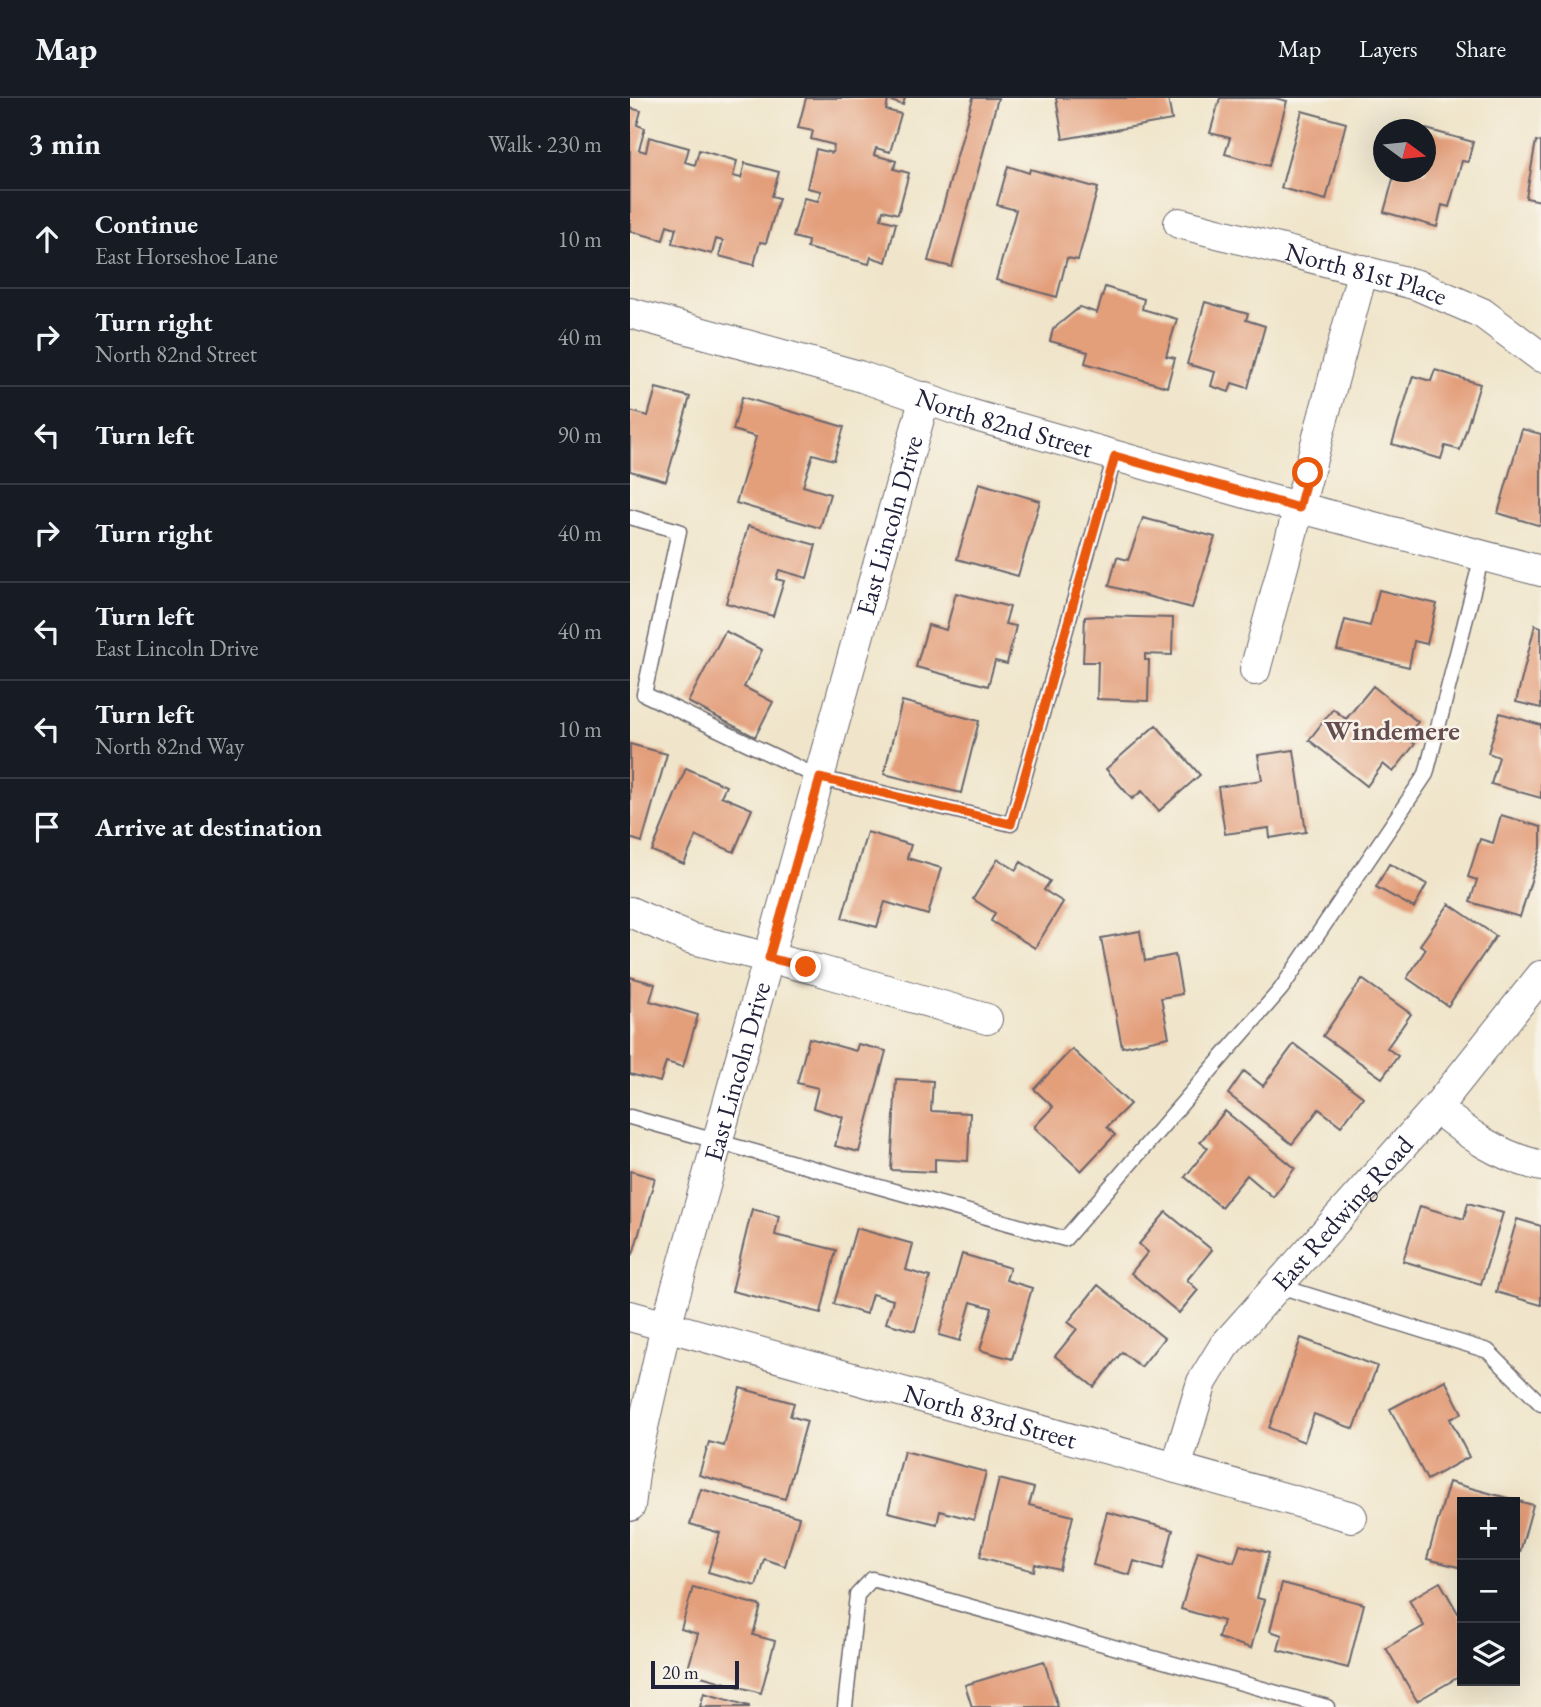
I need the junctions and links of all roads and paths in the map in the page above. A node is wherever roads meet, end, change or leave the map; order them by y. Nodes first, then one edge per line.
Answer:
1 (1179, 223) dead end
2 (1363, 270) junction
3 (630, 313) edge
4 (1541, 357) edge
5 (925, 397) junction
6 (1115, 456) junction
7 (1299, 508) junction
8 (630, 517) edge
9 (1482, 556) junction
10 (1541, 571) edge
11 (1255, 670) dead end
12 (820, 778) junction
13 (630, 912) edge
14 (769, 958) junction
15 (1541, 976) edge
16 (987, 1019) dead end
17 (1436, 1108) junction
18 (630, 1117) edge
19 (717, 1141) junction
20 (1541, 1166) edge
21 (1279, 1286) junction
22 (630, 1316) edge
23 (666, 1326) junction
24 (1541, 1404) edge
25 (1176, 1468) junction
26 (630, 1506) edge
27 (1352, 1517) dead end
28 (845, 1707) edge
29 (1327, 1707) edge

1 - 2 street, North 81st Place
2 - 4 street, North 81st Place
2 - 7 street
3 - 5 street, North 82nd Street
5 - 6 street, North 82nd Street
5 - 12 street, East Lincoln Drive
6 - 7 street, North 82nd Street
6 - 12 lane
7 - 9 street, North 82nd Street
7 - 11 street
8 - 12 lane
9 - 10 street, North 82nd Street
9 - 19 lane
12 - 14 street, East Lincoln Drive
13 - 14 street
14 - 16 street
14 - 19 street, East Lincoln Drive
15 - 17 street, East Redwing Road
17 - 20 street
17 - 21 street, East Redwing Road
18 - 19 lane
19 - 23 street, East Lincoln Drive
21 - 24 lane
21 - 25 street, East Redwing Road
22 - 23 street, North 83rd Street
23 - 25 street, North 83rd Street
23 - 26 street, East Lincoln Drive
25 - 27 street, North 83rd Street
28 - 29 lane

